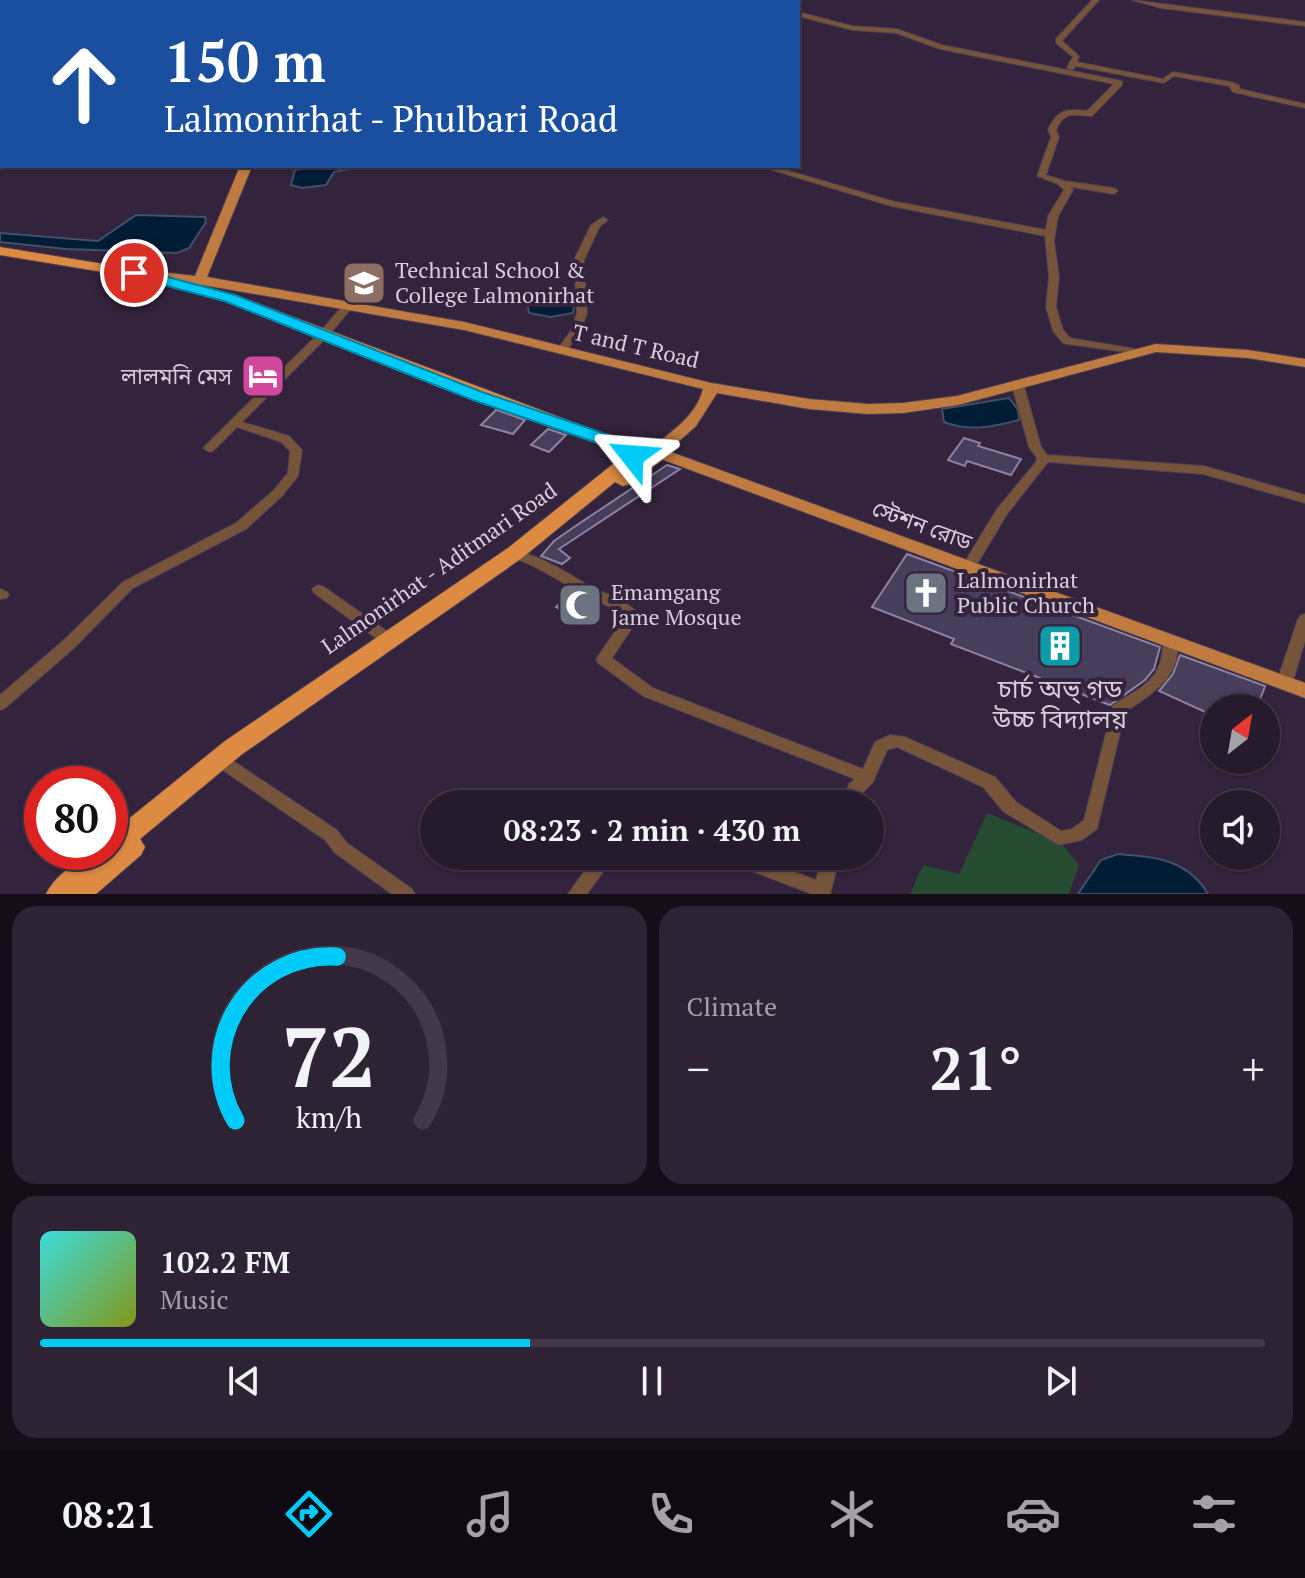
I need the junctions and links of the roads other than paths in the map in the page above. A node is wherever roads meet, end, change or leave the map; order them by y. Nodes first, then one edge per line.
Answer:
1 (1096, 0) edge
2 (1135, 0) edge
3 (800, 14) edge
4 (1305, 24) edge
5 (1074, 64) junction
6 (1097, 68) junction
7 (1065, 72) junction
8 (1089, 77) junction
9 (1305, 106) edge
10 (245, 168) edge
11 (770, 168) edge
12 (1061, 182) junction
13 (1114, 191) dead end
14 (603, 220) dead end
15 (1050, 234) junction
16 (0, 251) edge
17 (197, 284) junction
18 (349, 305) junction
19 (324, 334) junction
20 (561, 351) junction
21 (1136, 352) junction
22 (1305, 363) edge
23 (1018, 386) junction
24 (711, 387) junction
25 (235, 423) junction
26 (209, 448) dead end
27 (647, 454) junction
28 (1043, 458) junction
29 (1305, 499) edge
30 (524, 557) junction
31 (968, 568) junction
32 (319, 590) dead end
33 (1305, 619) edge
34 (389, 640) junction
35 (1170, 641) junction
36 (1284, 684) junction
37 (1305, 691) edge
38 (1, 702) edge
39 (227, 765) junction
40 (867, 777) junction
41 (855, 790) edge
42 (128, 835) edge
43 (86, 870) edge
44 (594, 870) edge
45 (767, 870) edge
46 (827, 870) edge
47 (821, 891) edge
48 (87, 892) edge
49 (59, 894) edge
50 (406, 894) edge
51 (577, 894) edge

1 - 5 street
2 - 4 street
3 - 7 street
5 - 6 street
5 - 7 street
6 - 8 street
6 - 9 street
7 - 8 street
8 - 12 street
10 - 17 main road
11 - 15 street
12 - 13 street
12 - 15 street
14 - 20 street
15 - 21 street
16 - 17 highway
17 - 18 main road, T and T Road
17 - 19 highway
18 - 19 street
18 - 20 main road, T and T Road
19 - 25 street
19 - 27 highway
20 - 24 main road, T and T Road
21 - 22 main road, T and T Road
21 - 23 main road, T and T Road
23 - 24 main road, T and T Road
23 - 28 street
24 - 27 main road
25 - 26 street
25 - 38 street
27 - 30 highway
27 - 31 main road, স্টেশন রোড
27 - 34 highway, Lalmonirhat - Aditmari Road
28 - 29 street
28 - 31 street
30 - 39 highway
30 - 40 street
31 - 35 main road, স্টেশন রোড
32 - 34 street
33 - 36 street
34 - 42 highway, Lalmonirhat - Aditmari Road
35 - 36 main road, স্টেশন রোড
35 - 40 street
36 - 37 main road, স্টেশন রোড
39 - 48 highway
39 - 50 street
40 - 41 street
43 - 49 highway, Lalmonirhat - Aditmari Road
44 - 51 street
45 - 47 street
46 - 47 street

